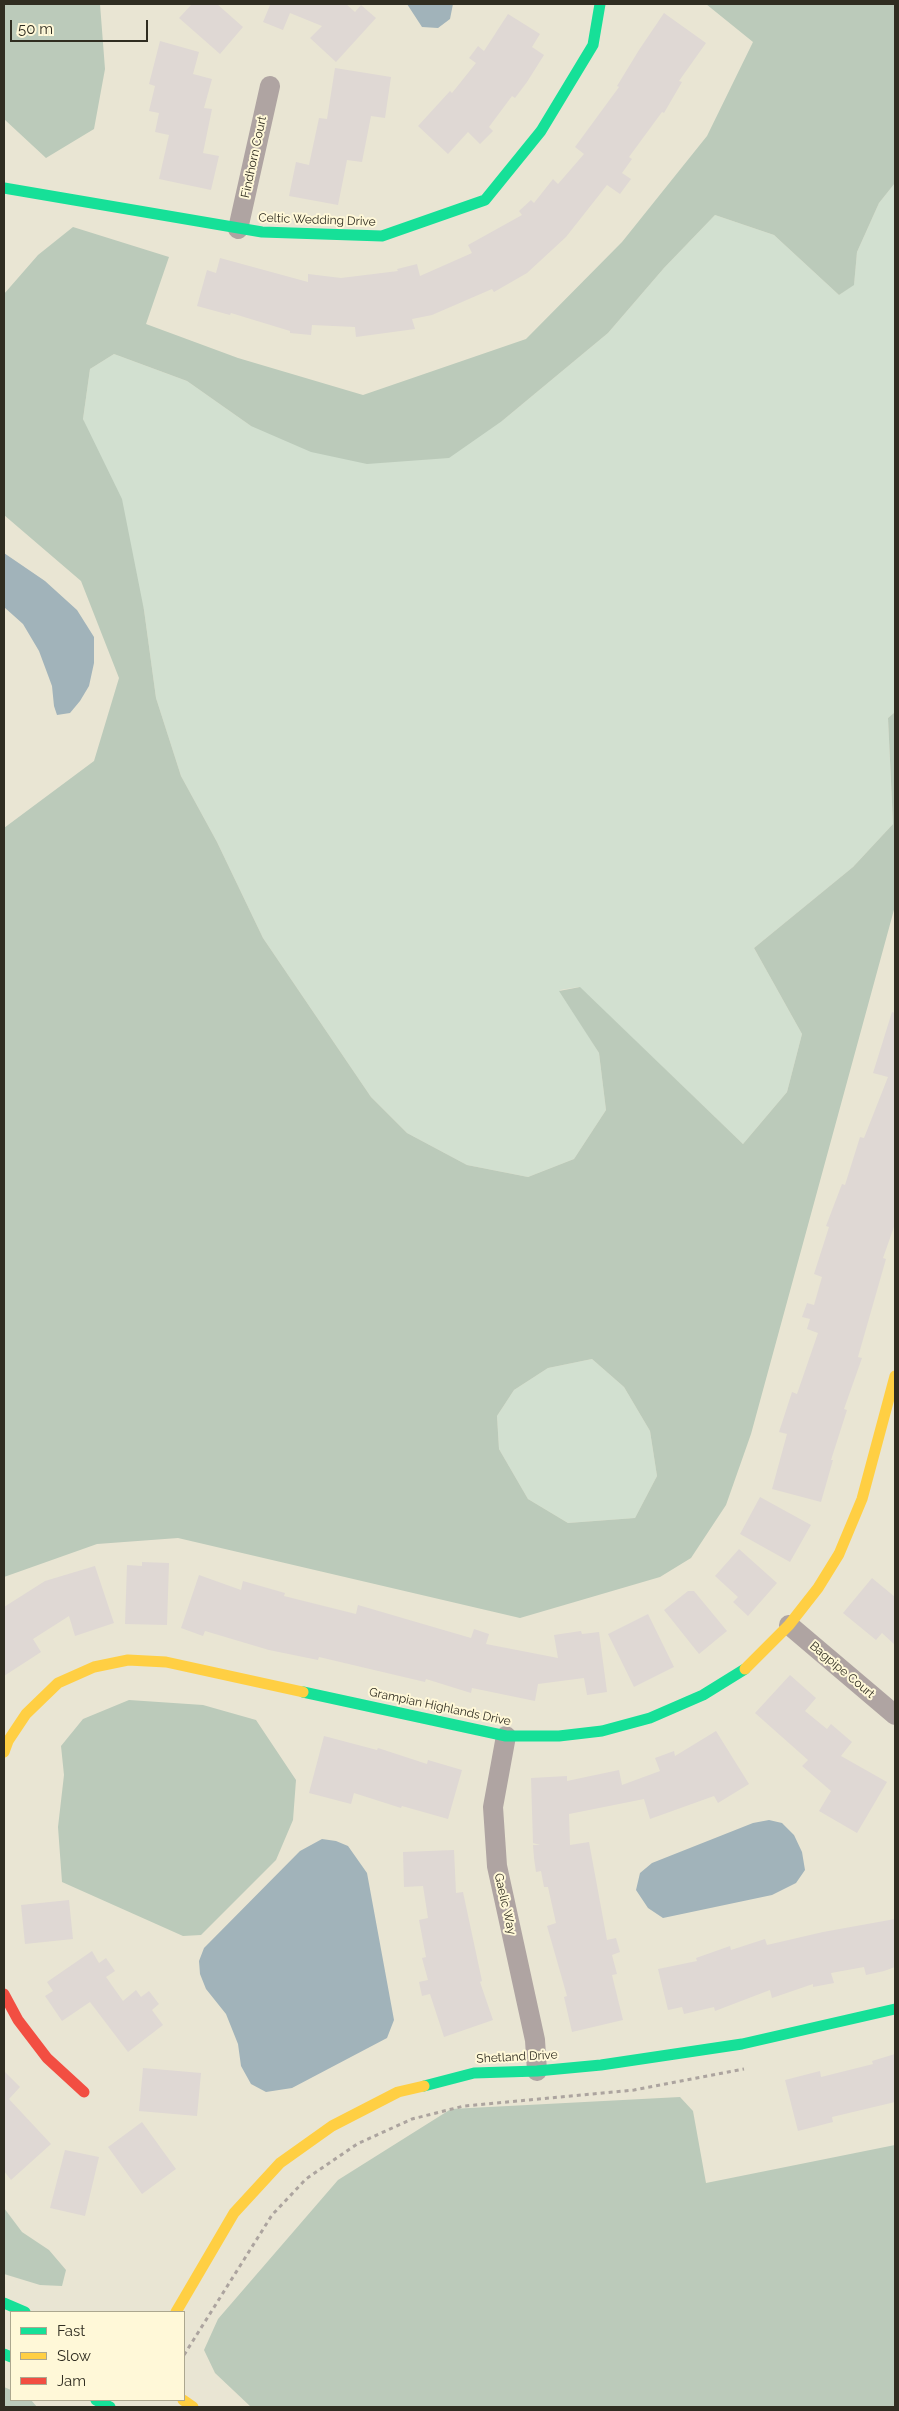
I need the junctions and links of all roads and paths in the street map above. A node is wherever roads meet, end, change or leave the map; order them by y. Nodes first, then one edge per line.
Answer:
1 (600, 4) edge
2 (270, 86) dead end
3 (4, 188) edge
4 (238, 229) junction
5 (895, 1376) edge
6 (891, 1412) edge
7 (789, 1625) junction
8 (895, 1715) edge
9 (506, 1736) junction
10 (4, 1752) edge
11 (4, 1994) edge
12 (895, 2009) edge
13 (752, 2067) dead end
14 (537, 2071) junction
15 (84, 2092) dead end
16 (4, 2303) edge
17 (22, 2311) edge
18 (177, 2311) edge
19 (185, 2353) edge
20 (98, 2401) edge
21 (110, 2407) edge

1 - 4 street, Celtic Wedding Drive
2 - 4 street, Findhorn Court
3 - 4 street, Celtic Wedding Drive
5 - 6 street, Grampian Highlands Drive
6 - 7 street, Grampian Highlands Drive
7 - 8 street, Bagpipe Court
7 - 9 street, Grampian Highlands Drive
9 - 10 street, Grampian Highlands Drive
9 - 14 street, Gaelic Way
11 - 15 street
12 - 14 street, Shetland Drive
13 - 19 path
14 - 18 street, Shetland Drive
16 - 17 street
20 - 21 street

